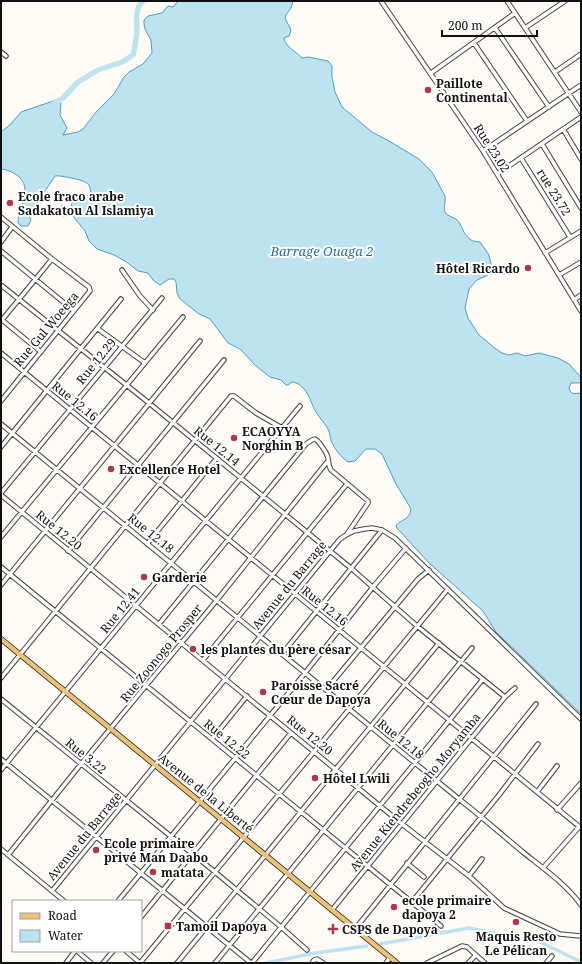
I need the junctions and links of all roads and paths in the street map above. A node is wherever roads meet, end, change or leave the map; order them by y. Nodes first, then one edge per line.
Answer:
1 (507, 1) edge
2 (565, 1) edge
3 (383, 2) edge
4 (515, 13) junction
5 (495, 28) junction
6 (525, 28) junction
7 (474, 43) junction
8 (1, 52) edge
9 (581, 54) edge
10 (6, 56) dead end
11 (554, 72) junction
12 (431, 73) junction
13 (581, 85) edge
14 (569, 93) junction
15 (549, 107) junction
16 (581, 112) edge
17 (581, 117) edge
18 (527, 121) junction
19 (563, 129) junction
20 (542, 144) junction
21 (483, 151) junction
22 (521, 158) junction
23 (581, 159) edge
24 (497, 174) junction
25 (581, 208) edge
26 (1, 217) edge
27 (12, 227) junction
28 (581, 231) edge
29 (570, 237) junction
30 (1, 242) edge
31 (1, 251) edge
32 (545, 253) junction
33 (52, 259) junction
34 (581, 262) edge
35 (122, 270) dead end
36 (559, 275) junction
37 (35, 280) junction
38 (1, 285) edge
39 (581, 296) edge
40 (162, 298) dead end
41 (121, 299) dead end
42 (19, 300) junction
43 (574, 300) junction
44 (153, 310) junction
45 (74, 311) junction
46 (581, 311) edge
47 (183, 318) dead end
48 (2, 320) edge
49 (98, 329) junction
50 (58, 331) junction
51 (200, 341) dead end
52 (122, 346) junction
53 (82, 349) junction
54 (41, 352) junction
55 (1, 353) edge
56 (224, 360) dead end
57 (145, 363) junction
58 (104, 367) junction
59 (24, 372) junction
60 (126, 385) junction
61 (47, 391) junction
62 (1, 401) edge
63 (149, 403) junction
64 (300, 406) dead end
65 (70, 409) junction
66 (172, 423) junction
67 (1, 424) edge
68 (92, 427) junction
69 (282, 428) junction
70 (12, 433) junction
71 (195, 441) junction
72 (114, 446) junction
73 (1, 447) edge
74 (35, 452) junction
75 (216, 459) junction
76 (327, 462) junction
77 (137, 466) junction
78 (57, 470) junction
79 (240, 478) junction
80 (159, 483) junction
81 (347, 484) junction
82 (79, 489) junction
83 (1, 494) edge
84 (263, 497) junction
85 (182, 501) junction
86 (103, 507) junction
87 (21, 512) junction
88 (285, 515) junction
89 (206, 521) junction
90 (126, 526) junction
91 (382, 530) junction
92 (45, 531) junction
93 (307, 533) junction
94 (346, 535) junction
95 (1, 537) edge
96 (228, 539) junction
97 (148, 544) junction
98 (406, 548) junction
99 (68, 550) junction
100 (330, 551) junction
101 (251, 557) junction
102 (171, 563) junction
103 (1, 567) edge
104 (90, 569) junction
105 (352, 569) junction
106 (429, 570) junction
107 (10, 574) junction
108 (272, 576) junction
109 (193, 582) junction
110 (1, 585) edge
111 (373, 587) junction
112 (448, 589) junction
113 (294, 594) junction
114 (217, 600) junction
115 (136, 605) junction
116 (395, 606) junction
117 (55, 611) junction
118 (316, 612) junction
119 (238, 618) junction
120 (159, 624) junction
121 (417, 626) junction
122 (338, 630) junction
123 (260, 636) junction
124 (1, 639) edge
125 (181, 643) junction
126 (439, 643) junction
127 (361, 648) junction
128 (472, 648) dead end
129 (101, 649) junction
130 (20, 654) junction
131 (282, 654) junction
132 (203, 660) junction
133 (462, 662) junction
134 (384, 666) junction
135 (305, 673) junction
136 (1, 678) edge
137 (225, 679) junction
138 (484, 679) junction
139 (146, 685) junction
140 (405, 685) junction
141 (515, 688) dead end
142 (326, 690) junction
143 (66, 692) junction
144 (247, 696) junction
145 (506, 697) junction
146 (1, 699) edge
147 (428, 704) junction
148 (536, 704) dead end
149 (349, 709) junction
150 (269, 715) junction
151 (581, 719) edge
152 (190, 721) junction
153 (450, 721) junction
154 (370, 727) junction
155 (36, 728) junction
156 (112, 728) junction
157 (292, 733) junction
158 (212, 739) junction
159 (472, 739) junction
160 (538, 744) dead end
161 (393, 746) junction
162 (313, 751) junction
163 (235, 757) junction
164 (494, 758) junction
165 (1, 759) edge
166 (415, 763) junction
167 (7, 764) junction
168 (81, 764) junction
169 (155, 765) junction
170 (557, 766) dead end
171 (336, 769) junction
172 (1, 770) edge
173 (515, 774) junction
174 (257, 775) junction
175 (437, 780) junction
176 (581, 783) edge
177 (358, 787) junction
178 (536, 792) junction
179 (279, 793) junction
180 (459, 799) junction
181 (125, 800) junction
182 (52, 801) junction
183 (199, 801) junction
184 (380, 805) junction
185 (557, 810) junction
186 (301, 811) junction
187 (481, 816) junction
188 (222, 819) junction
189 (402, 824) junction
190 (580, 828) edge
191 (324, 830) junction
192 (97, 836) junction
193 (171, 837) junction
194 (244, 837) junction
195 (425, 842) junction
196 (346, 848) junction
197 (1, 849) edge
198 (192, 854) junction
199 (8, 855) junction
200 (266, 855) junction
201 (446, 859) junction
202 (482, 859) dead end
203 (407, 863) junction
204 (368, 866) junction
205 (543, 868) junction
206 (215, 872) junction
207 (140, 873) junction
208 (288, 874) junction
209 (469, 876) junction
210 (424, 877) dead end
211 (390, 884) junction
212 (237, 890) junction
213 (52, 891) junction
214 (163, 891) junction
215 (310, 892) junction
216 (63, 900) edge
217 (119, 900) edge
218 (412, 902) junction
219 (581, 905) edge
220 (184, 909) junction
221 (259, 909) junction
222 (332, 910) junction
223 (142, 916) edge
224 (442, 926) dead end
225 (207, 927) junction
226 (281, 927) junction
227 (355, 929) junction
228 (581, 936) edge
229 (230, 945) junction
230 (307, 950) dead end
231 (75, 952) edge
232 (77, 952) edge
233 (112, 952) edge
234 (127, 952) edge
235 (476, 955) junction
236 (552, 956) dead end
237 (390, 958) junction
238 (313, 962) edge
239 (66, 963) edge
240 (91, 963) edge
241 (103, 963) edge
242 (140, 963) edge
243 (178, 963) edge
244 (215, 963) edge
245 (252, 963) edge
246 (323, 963) edge
247 (386, 963) edge
248 (397, 963) edge
249 (427, 963) edge
250 (468, 963) edge
251 (484, 963) edge
252 (546, 963) edge

1 - 4 street
2 - 6 street
3 - 12 street, Rue 23.02
4 - 5 street
4 - 6 street
5 - 7 street
5 - 15 street
6 - 11 street
7 - 12 street
7 - 18 street
8 - 10 street
9 - 11 street
11 - 14 street
12 - 21 street, Rue 23.02
13 - 14 street
14 - 15 street
14 - 16 street
15 - 18 street
17 - 19 street
18 - 21 street
19 - 20 street
19 - 23 street
20 - 22 street
20 - 25 street
21 - 24 street, Rue 23.02
22 - 24 street
22 - 29 street, rue 23.72
24 - 32 street, Rue 23.02
26 - 27 street
27 - 30 street
27 - 33 street
28 - 29 street
29 - 32 street
31 - 37 street
32 - 36 street, Rue 23.02
33 - 37 street
33 - 45 street, Rue Gul Woeega
34 - 36 street
35 - 44 street
36 - 43 street, Rue 23.02
37 - 42 street
37 - 45 street
38 - 42 street, Rue 12.14
39 - 43 street
40 - 44 street, Rue 12.29
41 - 49 street
42 - 48 street
42 - 50 street, Rue 12.14
43 - 46 street, Rue 23.02
44 - 52 street, Rue 12.29
45 - 50 street, Rue Gul Woeega
47 - 57 street
48 - 54 street
49 - 52 street
49 - 53 street
50 - 53 street, Rue 12.14
50 - 54 street, Rue Gul Woeega
51 - 63 street
52 - 57 street
52 - 58 street, Rue 12.29
53 - 58 street, Rue 12.14
53 - 61 street
54 - 59 street, Rue Gul Woeega
55 - 59 street, Rue 12.16
56 - 66 street
57 - 60 street
58 - 60 street, Rue 12.14
58 - 65 street, Rue 12.29
59 - 61 street, Rue 12.16
59 - 62 street, Rue Gul Woeega
60 - 63 street, Rue 12.14
60 - 68 street
61 - 65 street, Rue 12.16
61 - 70 street
63 - 66 street, Rue 12.14
63 - 72 street
64 - 69 street, Rue 12.41
65 - 68 street, Rue 12.16
65 - 74 street, Rue 12.29
66 - 71 street, Rue 12.14
66 - 77 street
67 - 70 street, Rue 12.18
68 - 72 street, Rue 12.16
68 - 78 street
69 - 71 street
69 - 79 street, Rue 12.41
70 - 73 street
70 - 74 street, Rue 12.18
71 - 75 street, Rue 12.14
71 - 80 street
72 - 77 street, Rue 12.16
72 - 82 street
74 - 78 street, Rue 12.18
74 - 83 street, Rue 12.29
75 - 79 street, Rue 12.14
75 - 85 street
76 - 81 street
76 - 84 street
76 - 88 street, Rue Zoonogo Prosper
77 - 80 street, Rue 12.16
77 - 86 street
78 - 82 street, Rue 12.18
78 - 87 street
79 - 84 street, Rue 12.14
79 - 89 street, Rue 12.41
80 - 85 street, Rue 12.16
80 - 90 street
81 - 93 street
81 - 94 street
82 - 86 street, Rue 12.18
82 - 92 street
83 - 87 street, Rue 12.20
84 - 88 street, Rue 12.14
84 - 96 street
85 - 89 street, Rue 12.16
85 - 97 street
86 - 90 street, Rue 12.18
86 - 99 street
87 - 92 street, Rue 12.20
87 - 95 street
88 - 93 street, Rue 12.14
88 - 101 street, Rue Zoonogo Prosper
89 - 96 street, Rue 12.16
89 - 102 street, Rue 12.41
90 - 97 street, Rue 12.18
90 - 104 street
91 - 94 street, Avenue du Barrage
91 - 98 street
91 - 105 street
92 - 99 street, Rue 12.20
92 - 107 street
93 - 100 street, Rue 12.14
93 - 108 street
94 - 100 street, Avenue du Barrage
96 - 101 street, Rue 12.16
96 - 109 street
97 - 102 street, Rue 12.18
98 - 106 street
98 - 111 street
99 - 104 street, Rue 12.20
100 - 105 street, Rue 12.14
100 - 113 street, Avenue du Barrage
101 - 108 street, Rue 12.16
101 - 114 street, Rue Zoonogo Prosper
102 - 109 street, Rue 12.18
102 - 115 street, Rue 12.41
103 - 107 street, Rue 12.22
104 - 115 street, Rue 12.20
104 - 117 street
105 - 111 street, Rue 12.14
105 - 118 street
106 - 112 street
106 - 116 street
107 - 110 street
107 - 117 street, Rue 12.22
108 - 113 street, Rue 12.16
108 - 119 street
109 - 114 street, Rue 12.18
109 - 120 street
111 - 116 street, Rue 12.14
111 - 122 street
112 - 121 street
112 - 151 street
113 - 118 street, Rue 12.16
113 - 123 street, Avenue du Barrage
114 - 119 street, Rue 12.18
114 - 125 street, Rue Zoonogo Prosper
115 - 120 street, Rue 12.20
115 - 129 street, Rue 12.41
116 - 121 street, Rue 12.14
116 - 127 street
117 - 129 street, Rue 12.22
117 - 130 street
118 - 122 street, Rue 12.16
118 - 131 street
119 - 123 street, Rue 12.18
119 - 132 street
120 - 125 street, Rue 12.20
121 - 126 street, Rue 12.14
121 - 134 street
122 - 127 street, Rue 12.16
122 - 135 street
123 - 131 street, Rue 12.18
123 - 137 street, Avenue du Barrage
124 - 130 main road, Avenue de la Liberté
125 - 132 street, Rue 12.20
125 - 139 street, Rue Zoonogo Prosper
126 - 133 street, Rue 12.14
126 - 140 street
127 - 134 street, Rue 12.16
127 - 142 street
128 - 133 street
129 - 139 street, Rue 12.22
129 - 143 street, Rue 12.41
130 - 136 street
130 - 143 main road, Avenue de la Liberté
131 - 135 street, Rue 12.18
132 - 137 street, Rue 12.20
133 - 138 street, Rue 12.14
133 - 147 street
134 - 140 street, Rue 12.16
134 - 149 street
135 - 142 street, Rue 12.18
135 - 150 street
137 - 144 street, Rue 12.20
137 - 152 street, Avenue du Barrage
138 - 145 street, Rue 12.14
138 - 153 street
139 - 152 street, Rue 12.22
139 - 156 street, Rue Zoonogo Prosper
140 - 147 street, Rue 12.16
140 - 154 street
141 - 145 street, Avenue Kiendrebeogho Moryamba
142 - 149 street, Rue 12.18
143 - 155 street, Rue 12.41
143 - 156 main road, Avenue de la Liberté
144 - 150 street, Rue 12.20
144 - 158 street
145 - 159 street, Avenue Kiendrebeogho Moryamba
146 - 155 street, Rue 3.22
147 - 153 street, Rue 12.16
147 - 161 street
148 - 164 street
149 - 154 street, Rue 12.18
149 - 162 street
150 - 157 street, Rue 12.20
150 - 163 street
152 - 158 street, Rue 12.22
152 - 169 street, Avenue du Barrage
153 - 159 street, Rue 12.16
153 - 166 street
154 - 161 street, Rue 12.18
154 - 171 street
155 - 167 street, Rue 12.41
155 - 168 street, Rue 3.22
156 - 168 street, Rue Zoonogo Prosper
156 - 169 main road, Avenue de la Liberté
157 - 162 street, Rue 12.20
157 - 174 street
158 - 163 street, Rue 12.22
159 - 164 street, Rue 12.16
159 - 175 street, Avenue Kiendrebeogho Moryamba
160 - 173 street
161 - 166 street, Rue 12.18
161 - 177 street
162 - 171 street, Rue 12.20
162 - 179 street
163 - 174 street, Rue 12.22
163 - 183 street
164 - 173 street, Rue 12.16
164 - 180 street
165 - 167 street
166 - 175 street, Rue 12.18
166 - 184 street
167 - 172 street, Rue 12.41
167 - 182 street
168 - 181 street, Rue 3.22
168 - 182 street, Rue Zoonogo Prosper
169 - 181 street, Avenue du Barrage
169 - 183 main road, Avenue de la Liberté
170 - 178 street
171 - 177 street, Rue 12.20
171 - 186 street
173 - 178 street, Rue 12.16
173 - 187 street
174 - 179 street, Rue 12.22
174 - 188 street
175 - 180 street, Rue 12.18
175 - 189 street, Avenue Kiendrebeogho Moryamba
176 - 185 street
177 - 184 street, Rue 12.20
177 - 191 street
178 - 185 street, Rue 12.16
179 - 186 street, Rue 12.22
179 - 194 street
180 - 187 street, Rue 12.18
180 - 195 street
181 - 192 street, Avenue du Barrage
181 - 193 street, Rue 3.22
182 - 192 street
182 - 199 street, Rue Zoonogo Prosper
183 - 188 main road, Avenue de la Liberté
183 - 193 street
184 - 189 street, Rue 12.20
184 - 196 street
185 - 190 street, Rue 12.16
186 - 191 street, Rue 12.22
186 - 200 street
187 - 201 street
187 - 205 street, Rue 12.18
188 - 194 main road, Avenue de la Liberté
188 - 198 street
189 - 195 street, Rue 12.20
189 - 204 street, Avenue Kiendrebeogho Moryamba
190 - 205 street
191 - 196 street, Rue 12.22
191 - 208 street
192 - 207 street
192 - 213 street, Avenue du Barrage
193 - 198 street, Rue 3.22
193 - 207 street
194 - 200 main road, Avenue de la Liberté
194 - 206 street
195 - 201 street, Rue 12.20
195 - 203 street
196 - 204 street, Rue 12.22
196 - 215 street
197 - 199 street
198 - 206 street, Rue 3.22
198 - 214 street
199 - 213 street
200 - 208 main road, Avenue de la Liberté
200 - 212 street
201 - 209 street, Rue 12.20
201 - 218 street
202 - 209 street
203 - 210 street
203 - 211 street
204 - 211 street, Rue 12.22
204 - 222 street, Avenue Kiendrebeogho Moryamba
205 - 219 street, Rue 12.18
206 - 212 street, Rue 3.22
206 - 220 street
207 - 214 street
207 - 217 street
208 - 215 main road, Avenue de la Liberté
208 - 221 street
209 - 228 street, Rue 12.20
211 - 218 street, Rue 12.22
211 - 227 street
212 - 221 street, Rue 3.22
212 - 225 street
213 - 216 street
214 - 220 street
214 - 223 street
215 - 222 main road, Avenue de la Liberté
215 - 226 street
218 - 224 street, Rue 12.22
220 - 225 street
220 - 242 street
221 - 226 street, Rue 3.22
221 - 229 street
222 - 227 main road, Avenue de la Liberté
225 - 229 street
225 - 243 street
226 - 230 street, Rue 3.22
226 - 245 street
227 - 237 main road, Avenue de la Liberté
229 - 244 street
229 - 245 street
231 - 239 street
232 - 240 street
233 - 241 street
234 - 242 street
235 - 249 street
235 - 250 street
235 - 251 street
236 - 252 street
237 - 247 street
237 - 248 main road, Avenue de la Liberté
238 - 246 street

